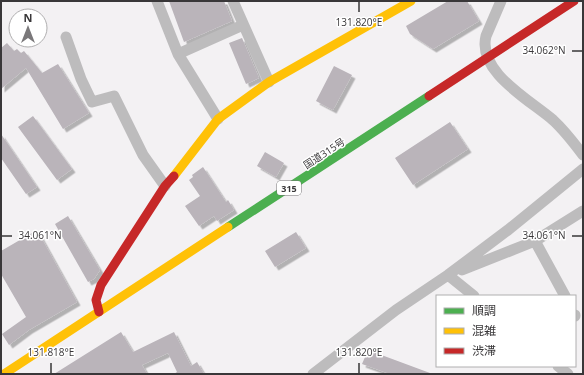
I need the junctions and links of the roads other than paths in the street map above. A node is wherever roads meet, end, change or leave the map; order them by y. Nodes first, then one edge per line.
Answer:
1 (157, 1) edge
2 (233, 1) edge
3 (411, 1) edge
4 (502, 1) edge
5 (574, 1) edge
6 (243, 25) junction
7 (66, 37) dead end
8 (178, 54) junction
9 (487, 59) junction
10 (269, 82) junction
11 (218, 119) junction
12 (583, 155) edge
13 (583, 169) edge
14 (165, 186) junction
15 (583, 211) edge
16 (535, 241) junction
17 (448, 275) junction
18 (473, 295) edge
19 (564, 295) edge
20 (99, 312) junction
21 (559, 367) edge
22 (4, 374) edge
23 (313, 374) edge
24 (568, 374) edge

1 - 8 street
2 - 6 street
3 - 10 main road
4 - 9 street
5 - 9 main road, 国道315号 / 315
6 - 8 street
6 - 10 street
7 - 14 street
8 - 11 street
9 - 12 street
9 - 20 main road, 国道315号 / 315
10 - 11 main road
11 - 14 main road
13 - 17 street
14 - 20 main road
15 - 16 street
16 - 17 street
16 - 19 street
17 - 18 street
17 - 23 street
20 - 22 main road, 国道315号 / 315
21 - 24 street

